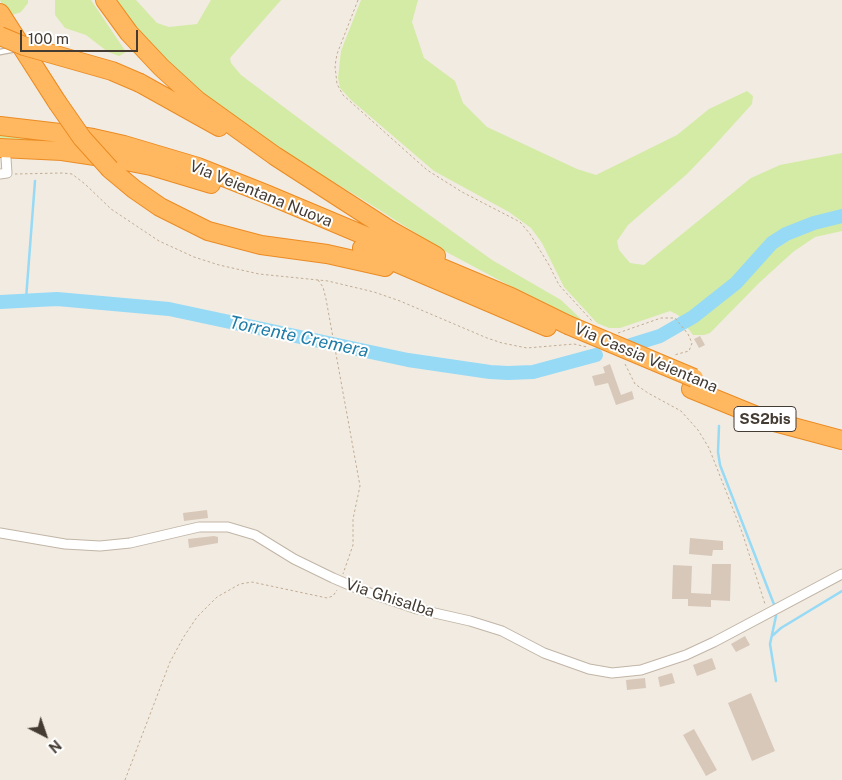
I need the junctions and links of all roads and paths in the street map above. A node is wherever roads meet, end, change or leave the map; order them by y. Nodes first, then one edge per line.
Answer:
1 (105, 0) edge
2 (358, 0) edge
3 (1, 16) edge
4 (0, 36) edge
5 (22, 48) junction
6 (0, 52) edge
7 (0, 126) edge
8 (3, 153) edge
9 (275, 156) junction
10 (4, 174) edge
11 (318, 280) junction
12 (511, 305) junction
13 (597, 326) dead end
14 (618, 333) dead end
15 (592, 349) dead end
16 (670, 357) dead end
17 (624, 362) dead end
18 (693, 384) junction
19 (842, 428) edge
20 (842, 440) edge
21 (0, 533) edge
22 (842, 574) edge
23 (341, 582) junction
24 (773, 612) junction
25 (125, 780) edge

1 - 9 highway
2 - 13 path
3 - 5 highway
4 - 9 highway, bridge
5 - 6 lane
5 - 12 highway, bridge
7 - 12 highway, Via Veientana Nuova
8 - 10 street
8 - 12 highway
9 - 12 highway
10 - 11 path
11 - 15 path
11 - 23 path
12 - 18 highway, Via Cassia Veientana / SS2bis
14 - 16 path
17 - 24 path
18 - 19 highway, Via Cassia Veientana / SS2bis
18 - 20 highway, Via Cassia Veientana / SS2bis
21 - 23 street, Via Ghisalba
22 - 24 street, Via Ghisalba
23 - 24 street, Via Ghisalba
23 - 25 path

